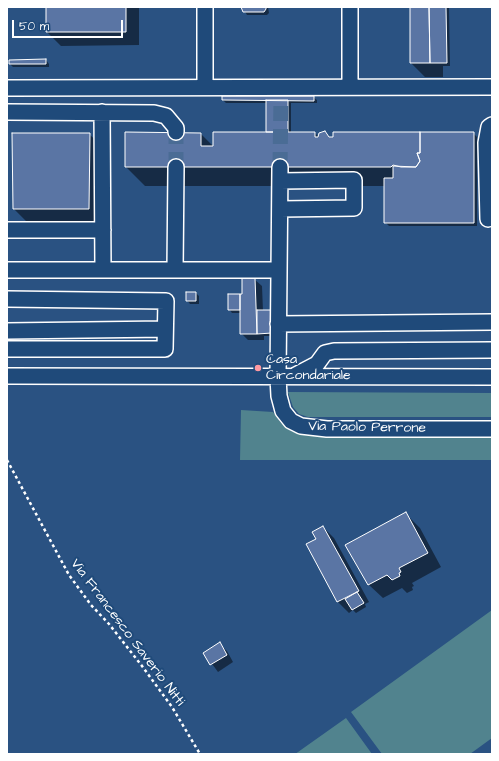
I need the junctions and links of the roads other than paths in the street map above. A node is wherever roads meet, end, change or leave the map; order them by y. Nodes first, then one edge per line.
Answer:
1 (205, 7) edge
2 (350, 7) edge
3 (205, 87) junction
4 (350, 87) junction
5 (492, 87) edge
6 (7, 88) edge
7 (7, 112) edge
8 (102, 112) junction
9 (492, 125) edge
10 (176, 132) tunnel mouth
11 (176, 167) tunnel mouth
12 (280, 209) junction
13 (488, 219) dead end
14 (7, 230) edge
15 (103, 230) junction
16 (7, 270) edge
17 (103, 270) junction
18 (175, 270) junction
19 (279, 270) junction
20 (7, 299) edge
21 (492, 322) edge
22 (278, 324) junction
23 (165, 329) junction
24 (7, 331) edge
25 (7, 349) edge
26 (492, 350) edge
27 (7, 376) edge
28 (283, 377) junction
29 (492, 377) edge
30 (492, 429) edge

1 - 3 street
2 - 4 street
3 - 4 street
3 - 6 street
4 - 5 street
7 - 8 street
8 - 10 street
8 - 15 street
9 - 13 street
11 - 18 street
12 - 12 street, Via Paolo Perrone
12 - 19 street, Via Paolo Perrone
14 - 15 street
15 - 17 street
16 - 17 street
17 - 18 street
18 - 19 street
19 - 22 street, Via Paolo Perrone
20 - 23 street
21 - 22 street
22 - 28 street, Via Paolo Perrone
23 - 24 street
23 - 25 street
26 - 28 street
27 - 28 street
28 - 29 street
28 - 30 street, Via Paolo Perrone

